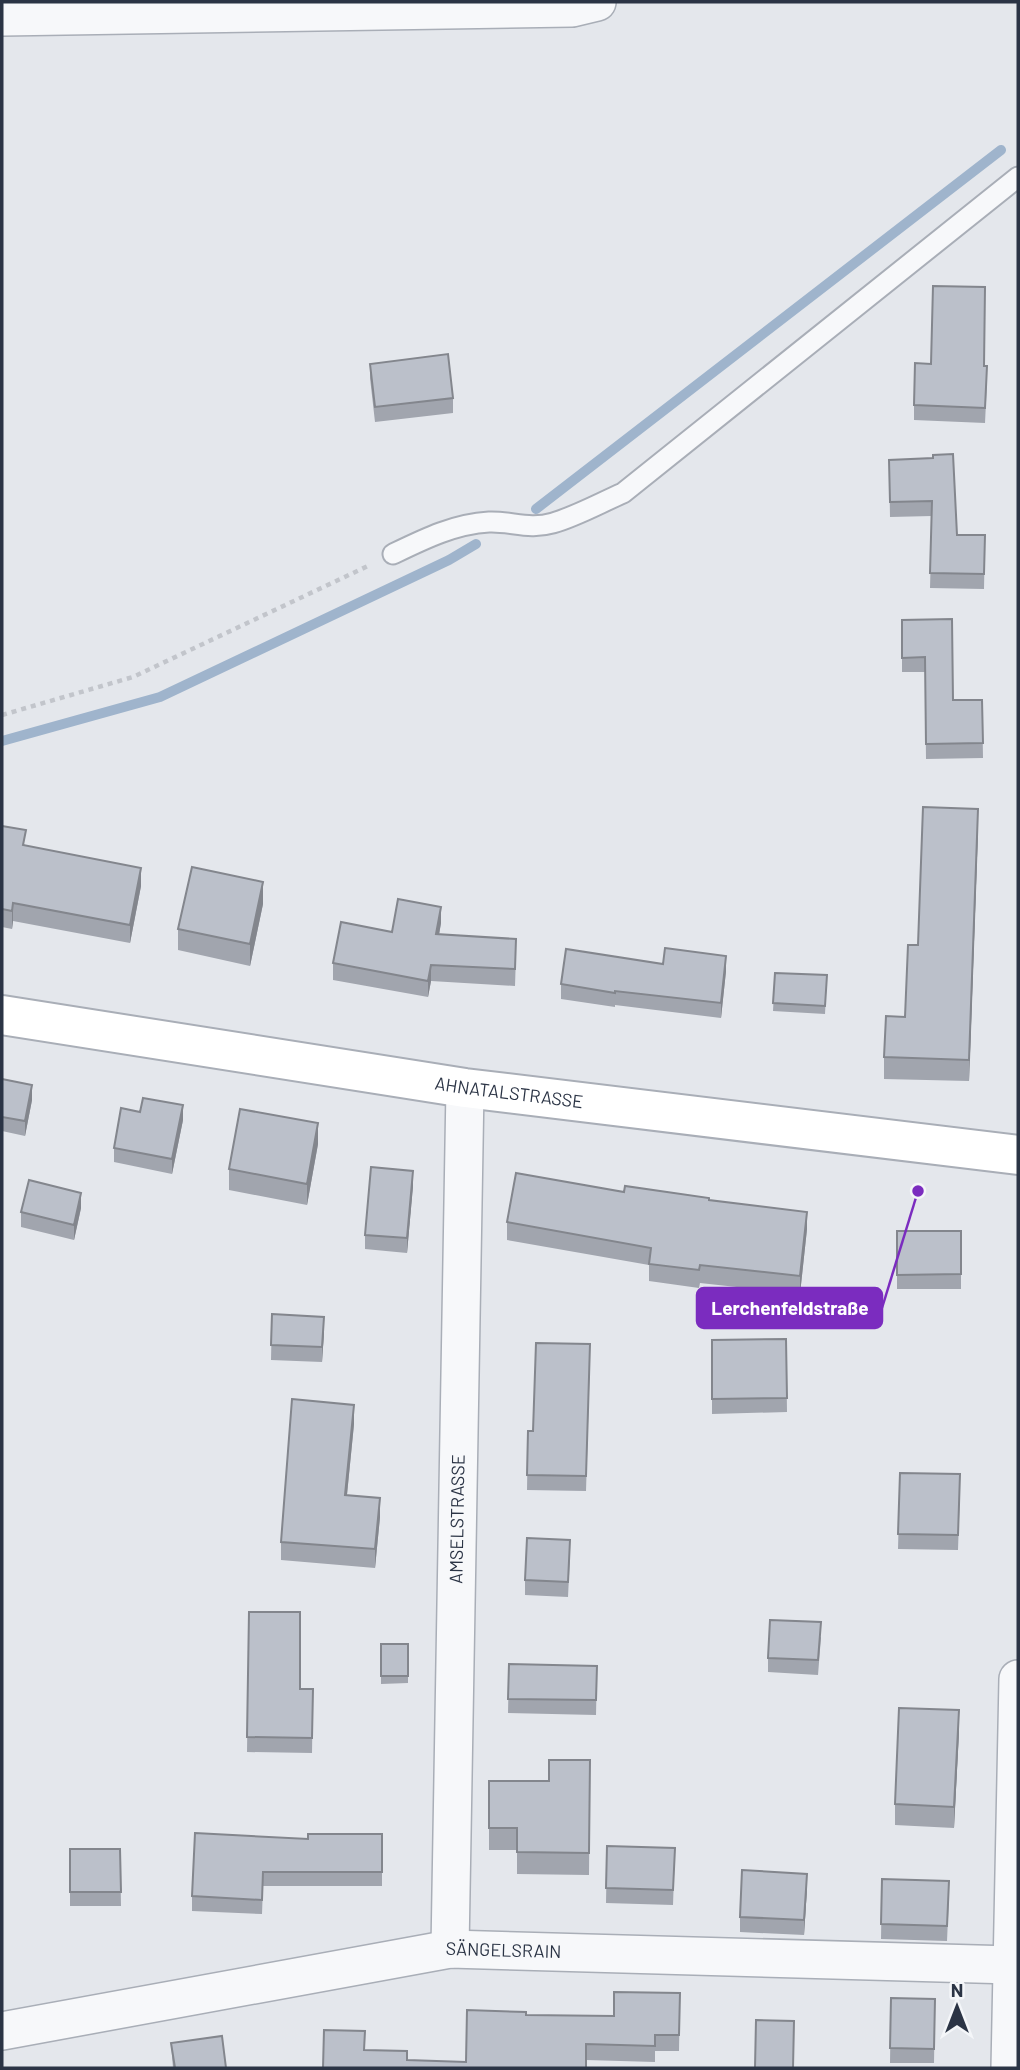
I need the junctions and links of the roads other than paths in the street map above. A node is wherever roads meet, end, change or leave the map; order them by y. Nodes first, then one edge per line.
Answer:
1 (597, 2) edge
2 (173, 8) edge
3 (2, 17) edge
4 (1018, 177) edge
5 (393, 554) road end
6 (2, 1015) edge
7 (465, 1088) junction
8 (1018, 1154) edge
9 (1018, 1679) edge
10 (450, 1949) junction
11 (1012, 1965) junction
12 (2, 2031) edge
13 (1010, 2068) edge

1 - 2 street
2 - 3 street
4 - 5 lane
6 - 7 street, AHNATALSTRASSE
7 - 8 street, AHNATALSTRASSE
7 - 10 street, AMSELSTRASSE
9 - 11 street
10 - 11 street, SÄNGELSRAIN
10 - 12 street, SÄNGELSRAIN
11 - 13 street

